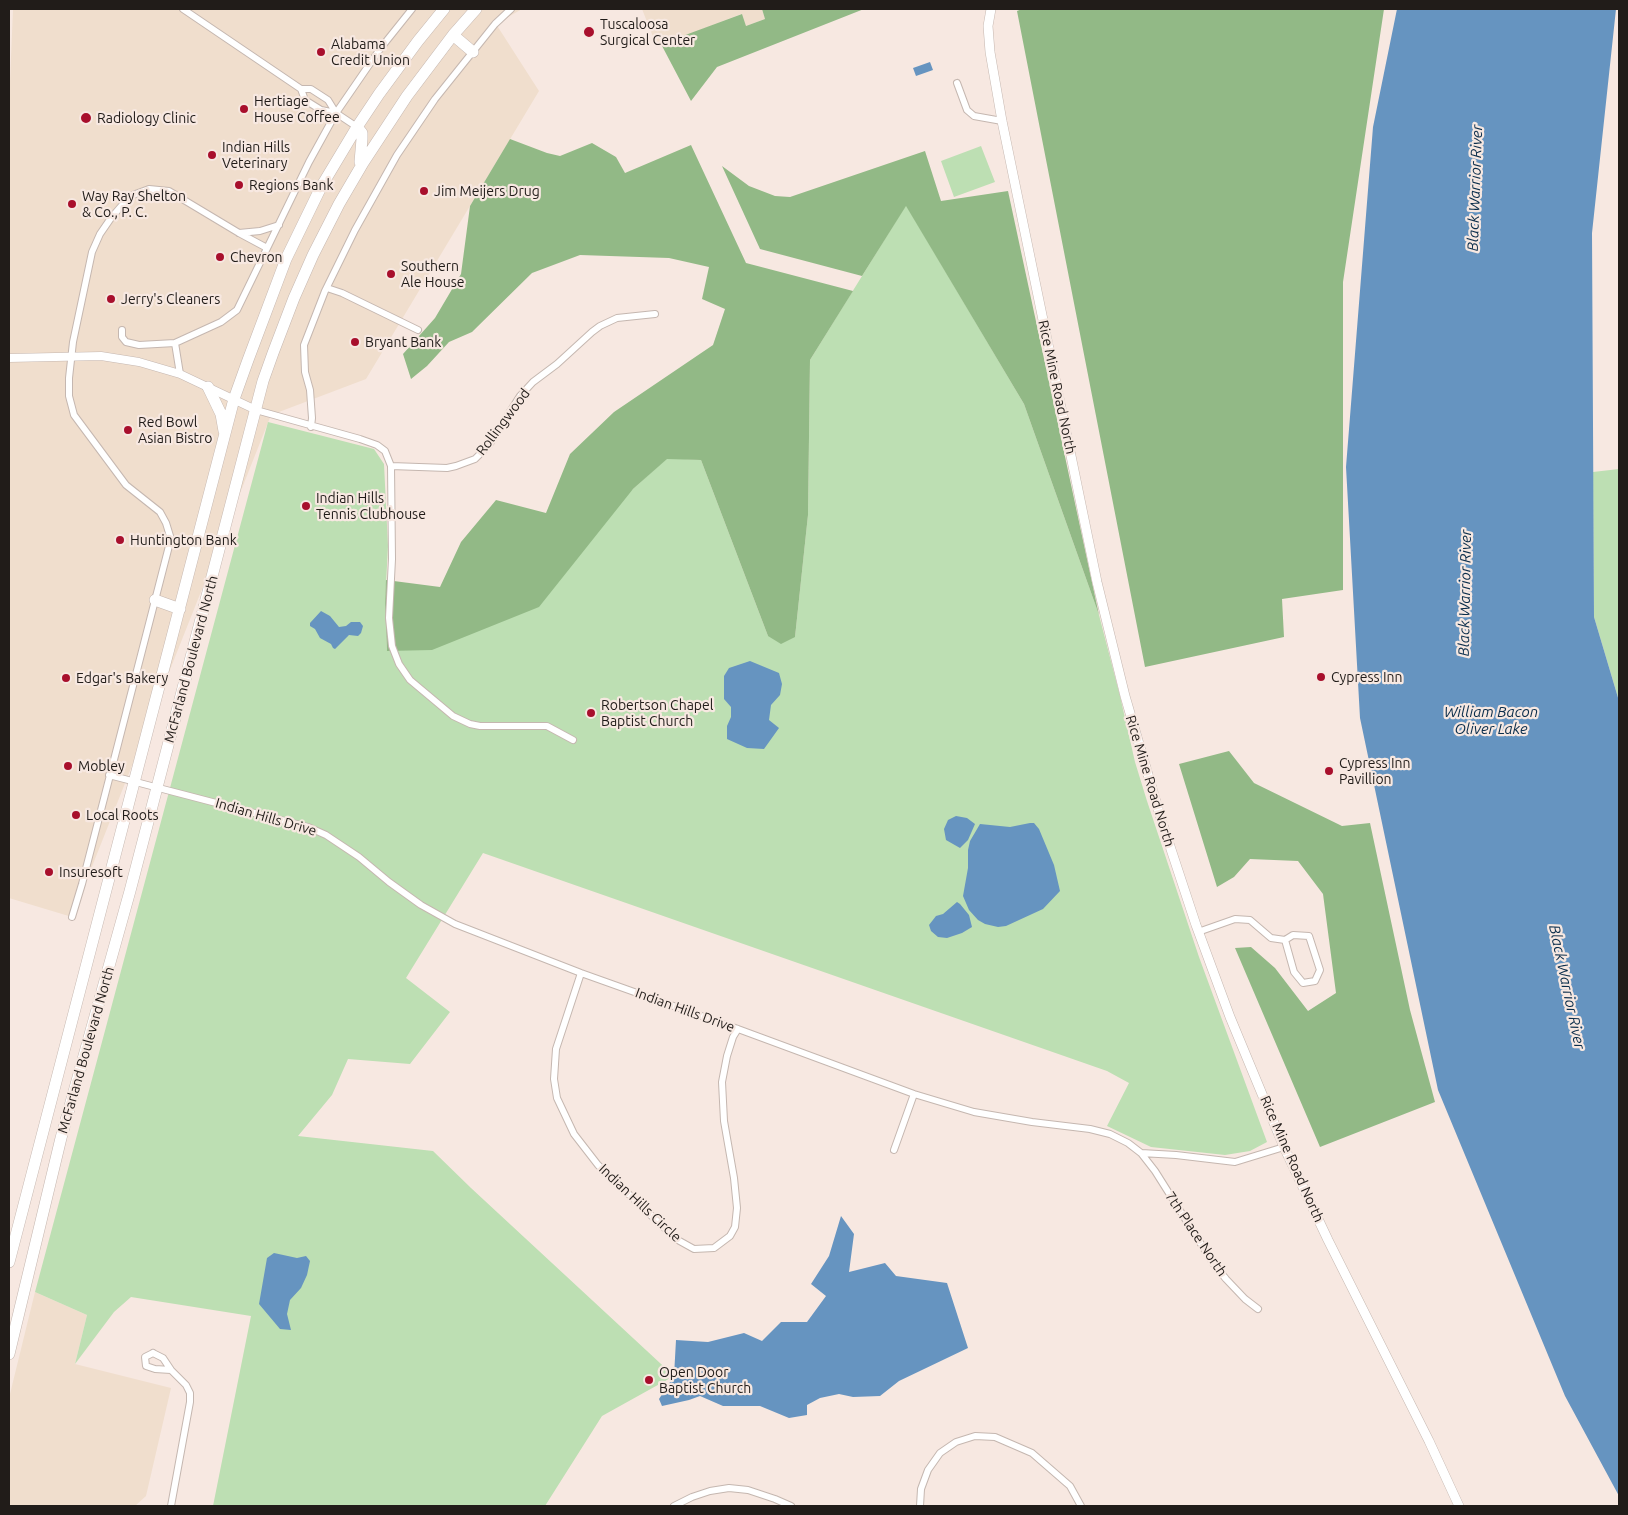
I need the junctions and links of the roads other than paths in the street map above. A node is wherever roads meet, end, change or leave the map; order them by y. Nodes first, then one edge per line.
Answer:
1 (182, 9) edge
2 (412, 9) edge
3 (444, 9) edge
4 (476, 9) edge
5 (510, 9) edge
6 (991, 9) edge
7 (453, 36) junction
8 (473, 52) junction
9 (957, 83) dead end
10 (301, 89) junction
11 (336, 113) junction
12 (1002, 121) junction
13 (357, 126) junction
14 (359, 169) junction
15 (279, 225) junction
16 (239, 233) junction
17 (267, 248) junction
18 (327, 288) junction
19 (655, 314) dead end
20 (122, 330) dead end
21 (418, 330) dead end
22 (174, 343) junction
23 (71, 356) junction
24 (9, 358) edge
25 (180, 374) junction
26 (208, 387) junction
27 (234, 399) junction
28 (256, 410) junction
29 (311, 427) junction
30 (225, 437) junction
31 (391, 466) junction
32 (155, 600) junction
33 (180, 609) junction
34 (573, 740) dead end
35 (109, 774) junction
36 (134, 781) junction
37 (157, 787) junction
38 (72, 917) dead end
39 (1198, 932) junction
40 (1284, 940) junction
41 (581, 973) junction
42 (738, 1029) junction
43 (914, 1094) junction
44 (1284, 1147) junction
45 (894, 1150) dead end
46 (1141, 1153) junction
47 (9, 1262) edge
48 (1258, 1308) dead end
49 (9, 1354) edge
50 (172, 1370) dead end
51 (171, 1506) edge
52 (674, 1506) edge
53 (791, 1506) edge
54 (920, 1506) edge
55 (1081, 1506) edge
56 (1458, 1506) edge

1 - 10 street
2 - 11 street
3 - 13 highway, McFarland Boulevard North
4 - 7 highway, McFarland Boulevard North
5 - 8 street
6 - 12 main road, Rice Mine Road North
7 - 8 highway
7 - 14 highway, McFarland Boulevard North
8 - 18 street
9 - 12 street
10 - 11 street
10 - 11 street
11 - 13 street
11 - 15 street
12 - 39 main road, Rice Mine Road North
13 - 14 highway
13 - 27 highway, McFarland Boulevard North
14 - 28 highway, McFarland Boulevard North
15 - 16 street
15 - 17 street
16 - 17 street
16 - 23 street
17 - 22 street
18 - 21 street
18 - 29 street
19 - 31 street, Rollingwood
20 - 22 street
22 - 25 street
23 - 24 street
23 - 25 street
23 - 32 street
25 - 26 street
26 - 27 street
26 - 30 highway
27 - 28 street
27 - 30 highway, McFarland Boulevard North
28 - 29 street
28 - 37 highway, McFarland Boulevard North
29 - 31 street
30 - 33 highway, McFarland Boulevard North
31 - 34 street
32 - 33 highway
32 - 35 street
33 - 36 highway, McFarland Boulevard North
35 - 36 street, Indian Hills Drive
35 - 38 street
36 - 37 street, Indian Hills Drive
36 - 47 highway, McFarland Boulevard North
37 - 41 street, Indian Hills Drive
37 - 49 highway, McFarland Boulevard North
39 - 40 street
39 - 44 main road, Rice Mine Road North
40 - 40 street
41 - 42 street, Indian Hills Drive
41 - 42 street, Indian Hills Circle
42 - 43 street, Indian Hills Drive
43 - 45 street
43 - 46 street, Indian Hills Drive
44 - 46 street
44 - 56 main road, Rice Mine Road North
46 - 48 street, 7th Place North
50 - 51 street
52 - 53 street
54 - 55 street

